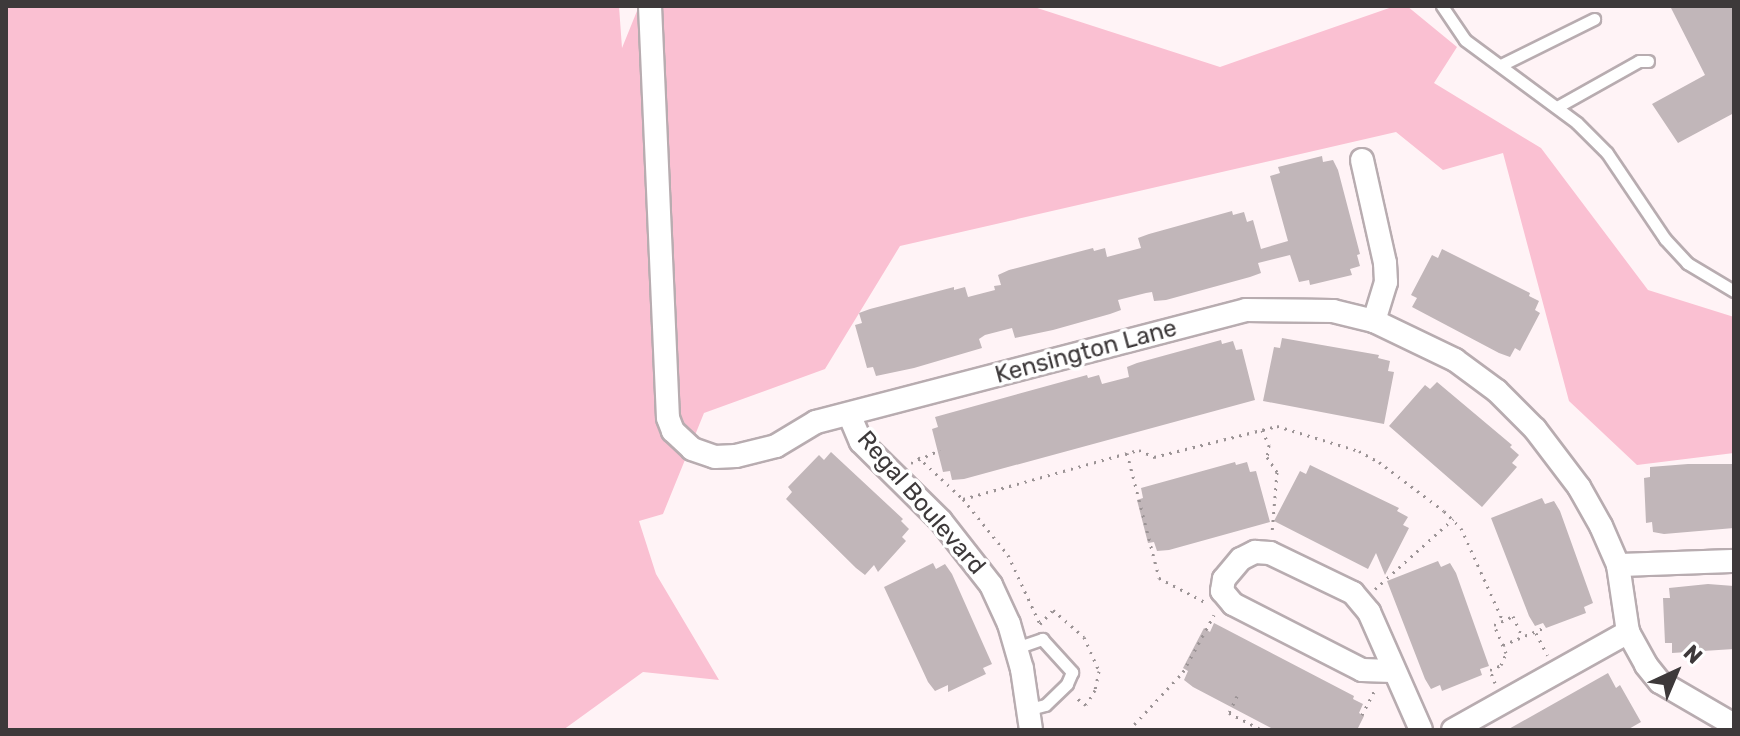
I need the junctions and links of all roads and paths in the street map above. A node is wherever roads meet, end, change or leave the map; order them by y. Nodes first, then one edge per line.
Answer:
1 (650, 6) edge
2 (1442, 6) edge
3 (1594, 19) dead end
4 (1648, 61) dead end
5 (1501, 65) junction
6 (1557, 107) junction
7 (1362, 160) dead end
8 (1734, 291) edge
9 (1374, 321) junction
10 (849, 414) junction
11 (1262, 430) junction
12 (940, 450) dead end
13 (1127, 453) junction
14 (918, 457) junction
15 (909, 465) dead end
16 (963, 499) junction
17 (1453, 519) junction
18 (1270, 553) junction
19 (1734, 561) edge
20 (1618, 565) junction
21 (1362, 601) junction
22 (1221, 602) junction
23 (1503, 621) junction
24 (1546, 627) dead end
25 (1535, 632) junction
26 (1628, 632) junction
27 (1522, 636) junction
28 (1503, 645) junction
29 (1016, 648) junction
30 (1389, 671) junction
31 (1557, 672) junction
32 (1497, 686) dead end
33 (1237, 696) dead end
34 (1065, 706) dead end
35 (1362, 715) dead end
36 (1031, 719) edge
37 (1290, 724) dead end
38 (1734, 725) edge
39 (1255, 726) junction
40 (1129, 730) edge
41 (1249, 730) edge
42 (1262, 730) edge
43 (1287, 730) edge
44 (1421, 730) edge
45 (1453, 730) edge

1 - 10 street, Kensington Lane
2 - 5 lane
3 - 5 lane
4 - 6 lane
5 - 6 lane
6 - 8 lane
7 - 9 street
9 - 10 street, Kensington Lane
9 - 20 street, Kensington Lane
10 - 29 street, Regal Boulevard
11 - 13 path
11 - 17 path
11 - 18 path
12 - 14 path
13 - 16 path
13 - 22 path
14 - 15 path
14 - 16 path
16 - 34 path
17 - 21 path
17 - 23 path
18 - 21 street
18 - 22 street
19 - 20 street
20 - 26 street, Kensington Lane
21 - 30 street
22 - 30 street
22 - 40 path
23 - 27 path
23 - 28 path
24 - 25 path
25 - 27 path
25 - 31 path
26 - 31 street
26 - 38 street, Kensington Lane
27 - 28 path
28 - 32 path
29 - 36 street, Regal Boulevard
29 - 36 lane
30 - 35 path
30 - 44 street
31 - 45 street
33 - 39 path
37 - 43 path
39 - 41 path
39 - 42 path

